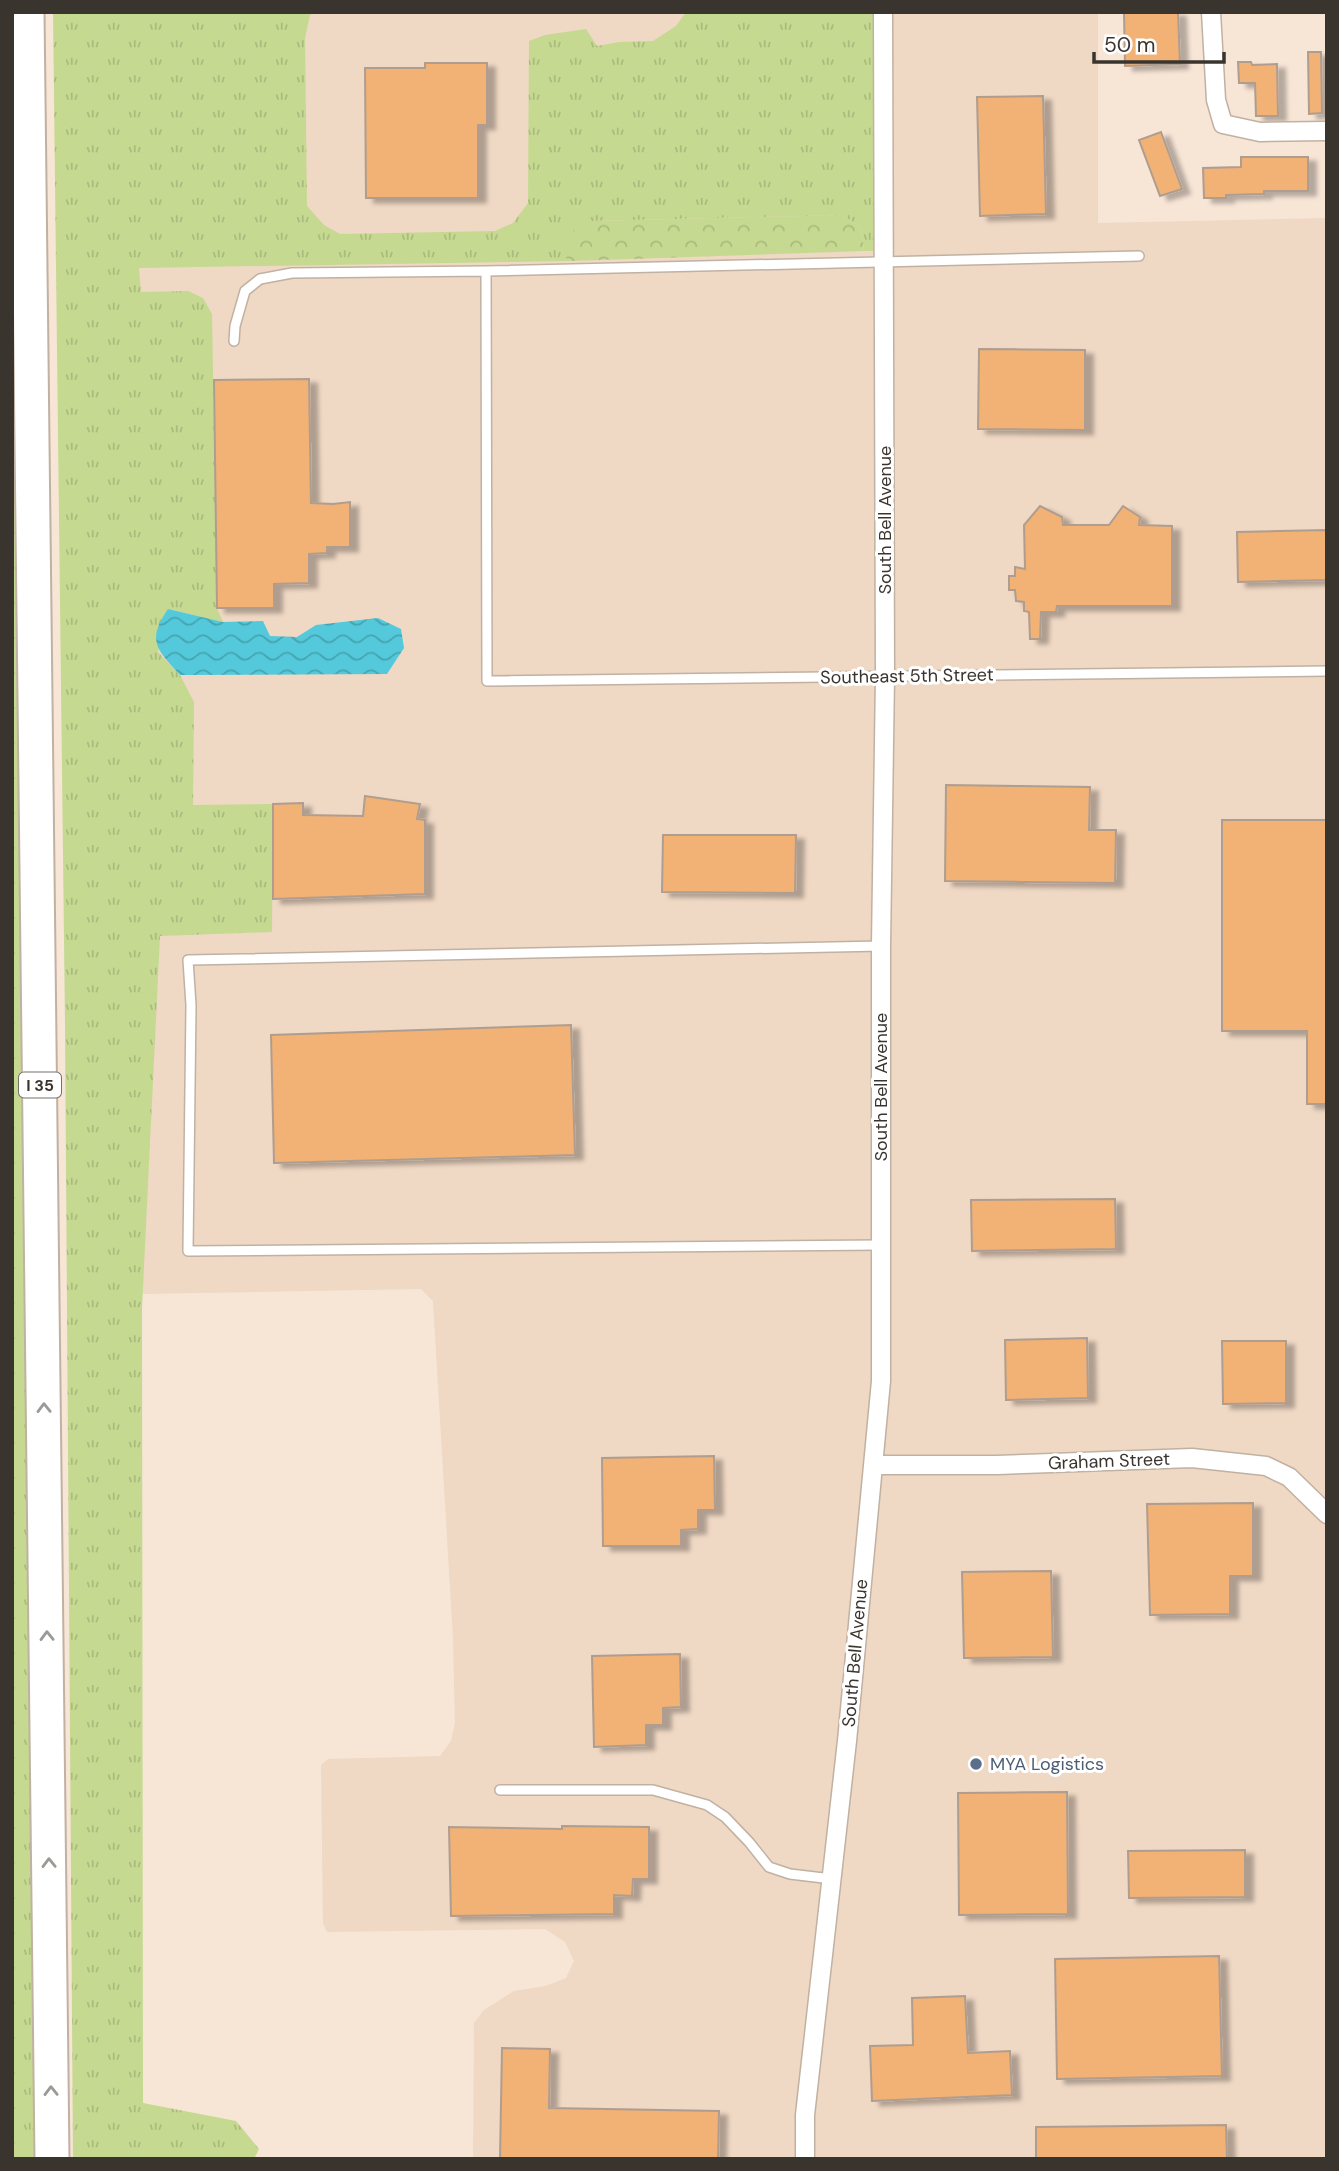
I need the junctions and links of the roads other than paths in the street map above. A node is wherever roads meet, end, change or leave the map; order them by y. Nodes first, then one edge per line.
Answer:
1 (27, 12) edge
2 (883, 12) edge
3 (1211, 12) edge
4 (1327, 131) edge
5 (1139, 256) dead end
6 (885, 260) junction
7 (486, 271) junction
8 (234, 341) dead end
9 (1327, 671) edge
10 (885, 676) junction
11 (881, 946) junction
12 (881, 1245) junction
13 (873, 1465) junction
14 (1327, 1514) edge
15 (500, 1790) dead end
16 (832, 1879) junction
17 (52, 2159) edge
18 (805, 2159) edge

17 -> 1 highway, I 35
2 - 6 street, South Bell Avenue
3 - 4 street
5 - 6 lane
6 - 7 lane
6 - 10 street, South Bell Avenue
7 - 8 lane
7 - 10 lane, Southeast 5th Street
9 - 10 lane, Southeast 5th Street
10 - 11 street, South Bell Avenue
11 - 12 street, South Bell Avenue
11 - 12 lane
12 - 13 street, South Bell Avenue
13 - 14 street, Graham Street
13 - 16 street, South Bell Avenue
15 - 16 lane
16 - 18 street, South Bell Avenue

